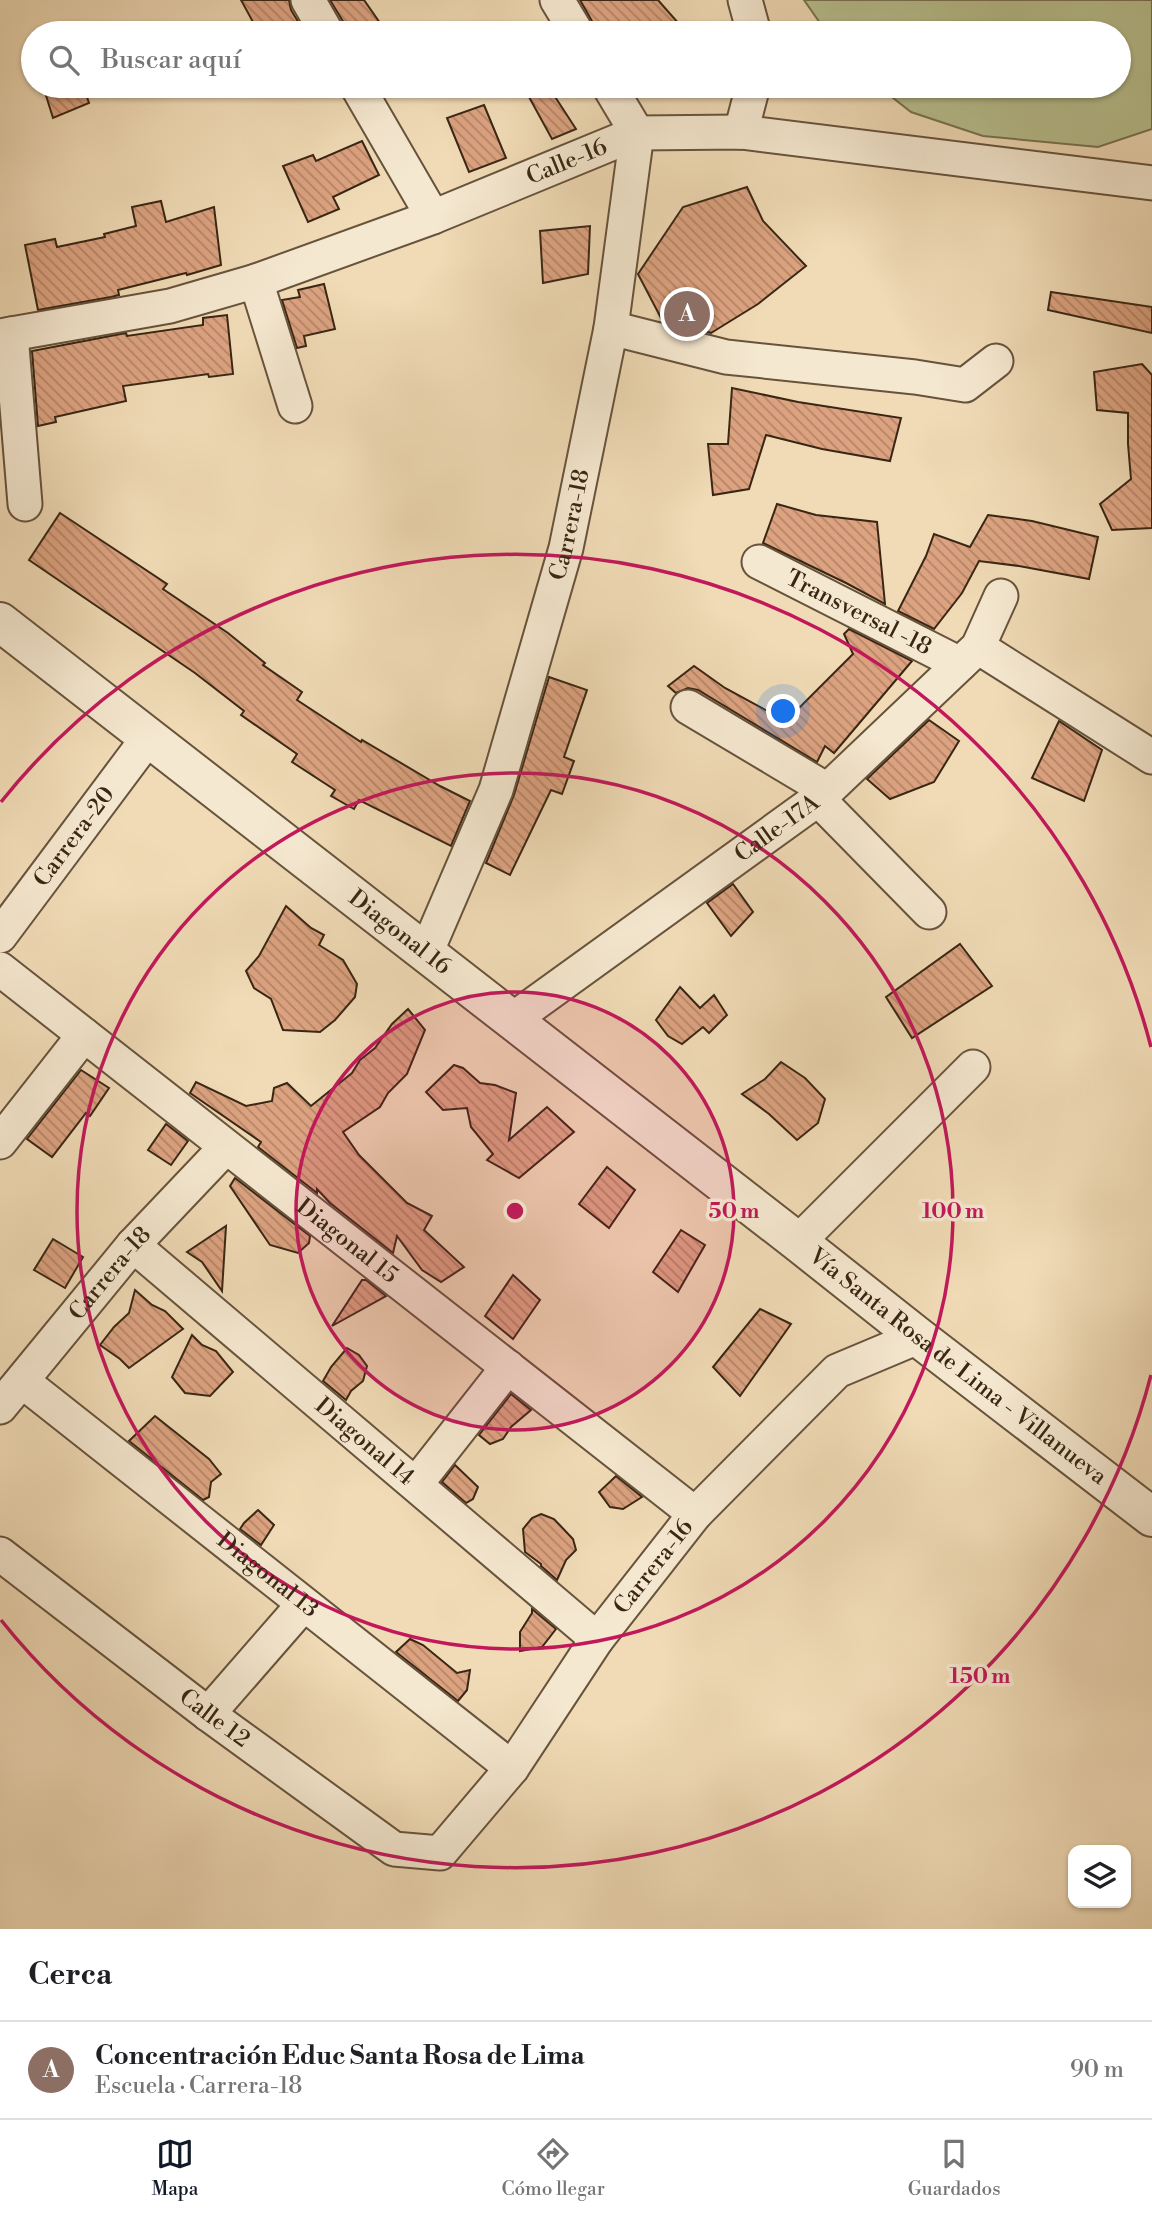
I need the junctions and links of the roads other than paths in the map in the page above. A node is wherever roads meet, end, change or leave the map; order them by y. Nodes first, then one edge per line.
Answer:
1 (308, 0) edge
2 (557, 0) edge
3 (745, 0) edge
4 (320, 21) edge
5 (570, 21) edge
6 (751, 21) edge
7 (364, 98) edge
8 (616, 98) edge
9 (750, 98) edge
10 (741, 132) junction
11 (637, 133) junction
12 (1152, 183) edge
13 (433, 217) junction
14 (256, 281) junction
15 (611, 328) junction
16 (6, 335) edge
17 (996, 361) dead end
18 (295, 406) dead end
19 (25, 504) dead end
20 (758, 562) dead end
21 (1002, 596) dead end
22 (0, 622) edge
23 (969, 655) junction
24 (688, 707) dead end
25 (148, 738) junction
26 (1152, 757) edge
27 (822, 794) junction
28 (929, 912) dead end
29 (0, 936) edge
30 (426, 953) junction
31 (0, 969) edge
32 (512, 1020) junction
33 (84, 1035) junction
34 (973, 1067) dead end
35 (0, 1142) edge
36 (226, 1147) junction
37 (798, 1242) junction
38 (133, 1245) junction
39 (918, 1337) junction
40 (508, 1367) junction
41 (22, 1381) junction
42 (0, 1407) edge
43 (416, 1484) junction
44 (695, 1514) junction
45 (1152, 1517) edge
46 (0, 1554) edge
47 (303, 1605) junction
48 (597, 1639) junction
49 (208, 1714) junction
50 (512, 1768) junction
51 (440, 1853) joint

1 - 4 street
2 - 5 street
3 - 6 street
7 - 13 street
8 - 11 street
9 - 10 street
10 - 11 street, Calle-16
10 - 12 street, Calle-16
11 - 13 street, Calle-16
11 - 15 street, Carrera-18
13 - 14 street, Calle-16
14 - 16 street, Calle-16
14 - 18 street
15 - 17 street
15 - 30 street, Carrera-18
16 - 19 street
20 - 23 street, Transversal -18
21 - 23 street, Calle-17A
22 - 25 street, Diagonal 16
23 - 26 street, Transversal -18
23 - 27 street, Calle-17A
24 - 27 street
25 - 29 street, Carrera-20
25 - 30 street, Diagonal 16
27 - 28 street
27 - 32 street, Calle-17A
30 - 32 street, Diagonal 16
31 - 33 street, Diagonal 15
32 - 37 street, Diagonal 16
33 - 35 street
33 - 36 street, Diagonal 15
34 - 37 street
36 - 38 street, Carrera-18
36 - 40 street, Diagonal 15
37 - 39 street, Vía Santa Rosa de Lima - Villanueva
38 - 41 street, Carrera-18
38 - 43 street, Diagonal 14
39 - 44 street, Carrera-16
39 - 45 street, Vía Santa Rosa de Lima - Villanueva
40 - 43 street
40 - 44 street, Diagonal 15
41 - 42 street, Carrera-18
41 - 47 street, Diagonal 13
43 - 48 street, Diagonal 14
44 - 48 street, Carrera-16
46 - 49 street, Calle 12
47 - 49 street
47 - 50 street, Diagonal 13
48 - 50 street, Carrera-16
49 - 51 street, Calle 12
50 - 51 street, Carrera-16

